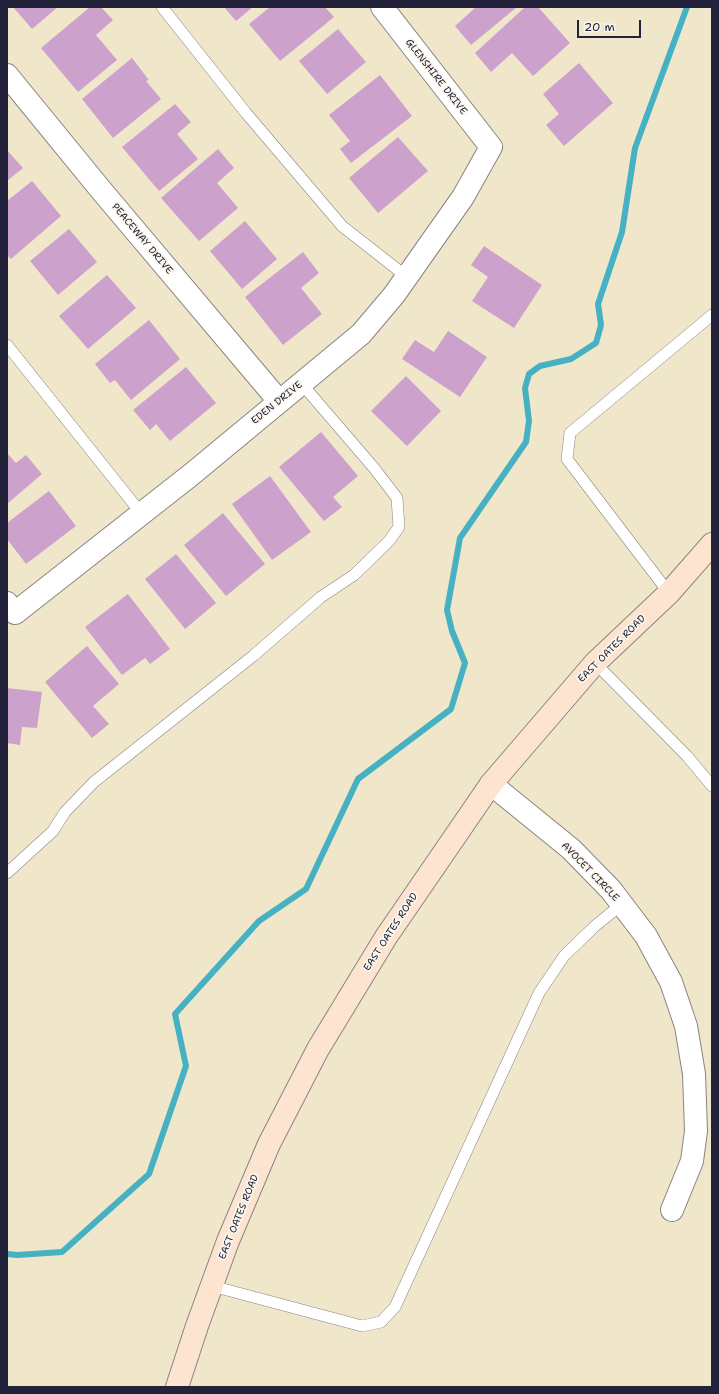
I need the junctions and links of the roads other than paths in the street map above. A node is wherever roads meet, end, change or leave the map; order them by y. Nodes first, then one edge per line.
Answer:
1 (162, 7) edge
2 (382, 7) edge
3 (7, 75) edge
4 (491, 147) joint
5 (407, 277) junction
6 (712, 315) edge
7 (7, 345) edge
8 (301, 383) junction
9 (279, 401) junction
10 (141, 513) junction
11 (712, 544) edge
12 (669, 592) junction
13 (11, 608) edge
14 (595, 663) junction
15 (491, 784) junction
16 (712, 786) edge
17 (7, 873) edge
18 (622, 904) junction
19 (672, 1210) dead end
20 (212, 1286) junction
21 (177, 1387) edge

1 - 5 lane
2 - 4 street, GLENSHIRE DRIVE
3 - 9 street, PEACEWAY DRIVE
4 - 5 street, EDEN DRIVE
5 - 8 street, EDEN DRIVE
6 - 12 lane
7 - 10 lane
8 - 9 street, EDEN DRIVE
8 - 17 lane
9 - 10 street, EDEN DRIVE
10 - 13 street, EDEN DRIVE
11 - 12 street, EAST OATES ROAD
12 - 14 street, EAST OATES ROAD
14 - 15 street, EAST OATES ROAD
14 - 16 lane
15 - 18 street, AVOCET CIRCLE
15 - 20 street, EAST OATES ROAD
18 - 19 street, AVOCET CIRCLE
18 - 20 lane
20 - 21 street, EAST OATES ROAD

